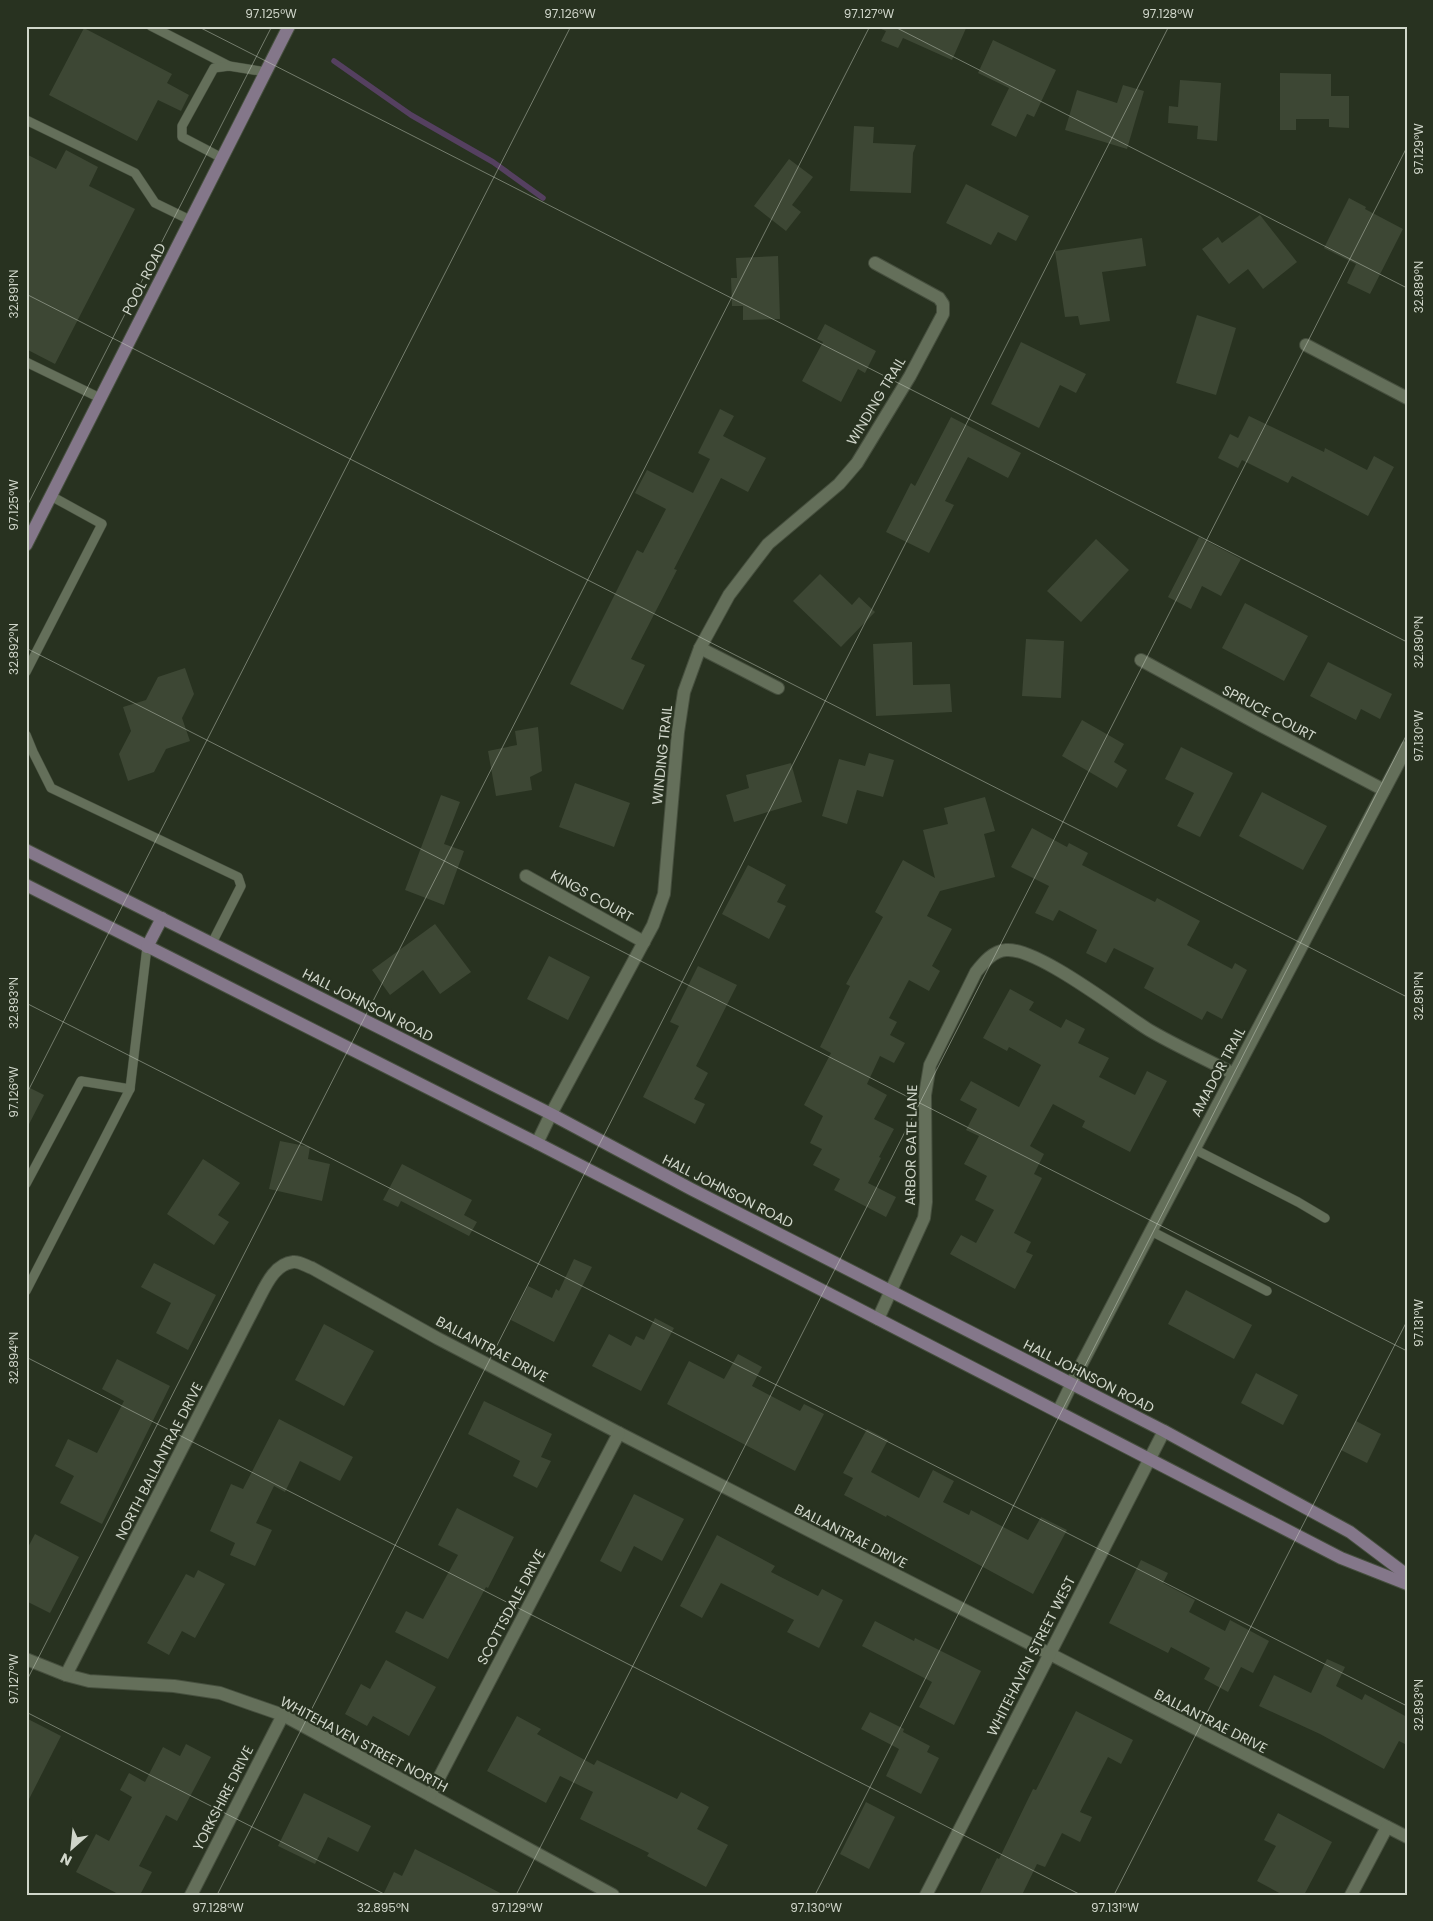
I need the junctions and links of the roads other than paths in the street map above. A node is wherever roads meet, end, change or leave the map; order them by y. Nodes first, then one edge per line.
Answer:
1 (151, 26) edge
2 (289, 26) edge
3 (229, 66) junction
4 (266, 72) junction
5 (26, 120) edge
6 (222, 158) junction
7 (190, 220) junction
8 (875, 264) dead end
9 (1306, 345) dead end
10 (29, 364) edge
11 (26, 374) edge
12 (100, 398) junction
13 (1407, 398) edge
14 (51, 496) junction
15 (26, 545) edge
16 (700, 648) junction
17 (1140, 660) dead end
18 (26, 672) edge
19 (778, 688) dead end
20 (26, 735) edge
21 (1407, 747) edge
22 (1384, 790) junction
23 (26, 850) edge
24 (526, 876) dead end
25 (26, 885) edge
26 (162, 918) junction
27 (644, 942) junction
28 (212, 943) junction
29 (147, 947) junction
30 (1234, 1074) junction
31 (130, 1089) junction
32 (550, 1114) junction
33 (537, 1143) junction
34 (1194, 1149) junction
35 (26, 1184) edge
36 (1325, 1218) dead end
37 (1151, 1231) junction
38 (284, 1264) joint
39 (26, 1291) edge
40 (1267, 1291) dead end
41 (891, 1292) junction
42 (878, 1319) junction
43 (1072, 1384) junction
44 (1058, 1412) junction
45 (1164, 1431) junction
46 (620, 1433) junction
47 (1150, 1459) junction
48 (1407, 1575) edge
49 (1407, 1584) edge
50 (1049, 1655) junction
51 (26, 1659) edge
52 (66, 1675) junction
53 (283, 1715) junction
54 (430, 1795) junction
55 (1387, 1827) junction
56 (1407, 1837) edge
57 (191, 1895) edge
58 (613, 1895) edge
59 (926, 1895) edge
60 (1351, 1895) edge

1 - 3 lane
2 - 4 main road, POOL ROAD
3 - 4 lane
3 - 6 lane
4 - 6 main road, POOL ROAD
5 - 7 lane
6 - 7 main road, POOL ROAD
7 - 12 main road, POOL ROAD
8 - 16 street, WINDING TRAIL
9 - 13 street
10 - 11 lane
10 - 12 lane
12 - 14 main road, POOL ROAD
14 - 15 main road, POOL ROAD
14 - 18 lane
16 - 19 street
16 - 27 street, WINDING TRAIL
17 - 22 street, SPRUCE COURT
20 - 28 lane
21 - 22 street, AMADOR TRAIL
22 - 30 street, AMADOR TRAIL
23 - 26 main road, HALL JOHNSON ROAD
24 - 27 street, KINGS COURT
25 - 29 main road
26 - 28 main road, HALL JOHNSON ROAD
26 - 29 main road
27 - 32 street, WINDING TRAIL
28 - 32 main road, HALL JOHNSON ROAD
29 - 31 lane
29 - 33 main road
30 - 34 street, AMADOR TRAIL
30 - 41 street, ARBOR GATE LANE
31 - 35 lane
31 - 39 lane
32 - 33 street, WINDING TRAIL
32 - 41 main road, HALL JOHNSON ROAD
33 - 42 main road
34 - 36 lane
34 - 37 street, AMADOR TRAIL
37 - 40 lane
37 - 43 street, AMADOR TRAIL
38 - 46 street, BALLANTRAE DRIVE
38 - 52 street, NORTH BALLANTRAE DRIVE
41 - 42 street, ARBOR GATE LANE
41 - 43 main road, HALL JOHNSON ROAD
42 - 44 main road
43 - 44 street, AMADOR TRAIL
43 - 45 main road, HALL JOHNSON ROAD
44 - 47 main road
45 - 47 street, WHITEHAVEN STREET WEST
45 - 48 main road, HALL JOHNSON ROAD
46 - 50 street, BALLANTRAE DRIVE
46 - 54 street, SCOTTSDALE DRIVE
47 - 49 main road
47 - 50 street, WHITEHAVEN STREET WEST
50 - 55 street, BALLANTRAE DRIVE
50 - 59 street, WHITEHAVEN STREET WEST
51 - 52 street, WHITEHAVEN STREET NORTH
52 - 53 street, WHITEHAVEN STREET NORTH
53 - 54 street, WHITEHAVEN STREET NORTH
53 - 57 street, YORKSHIRE DRIVE
54 - 58 street, WHITEHAVEN STREET NORTH
55 - 56 street, BALLANTRAE DRIVE
55 - 60 street

